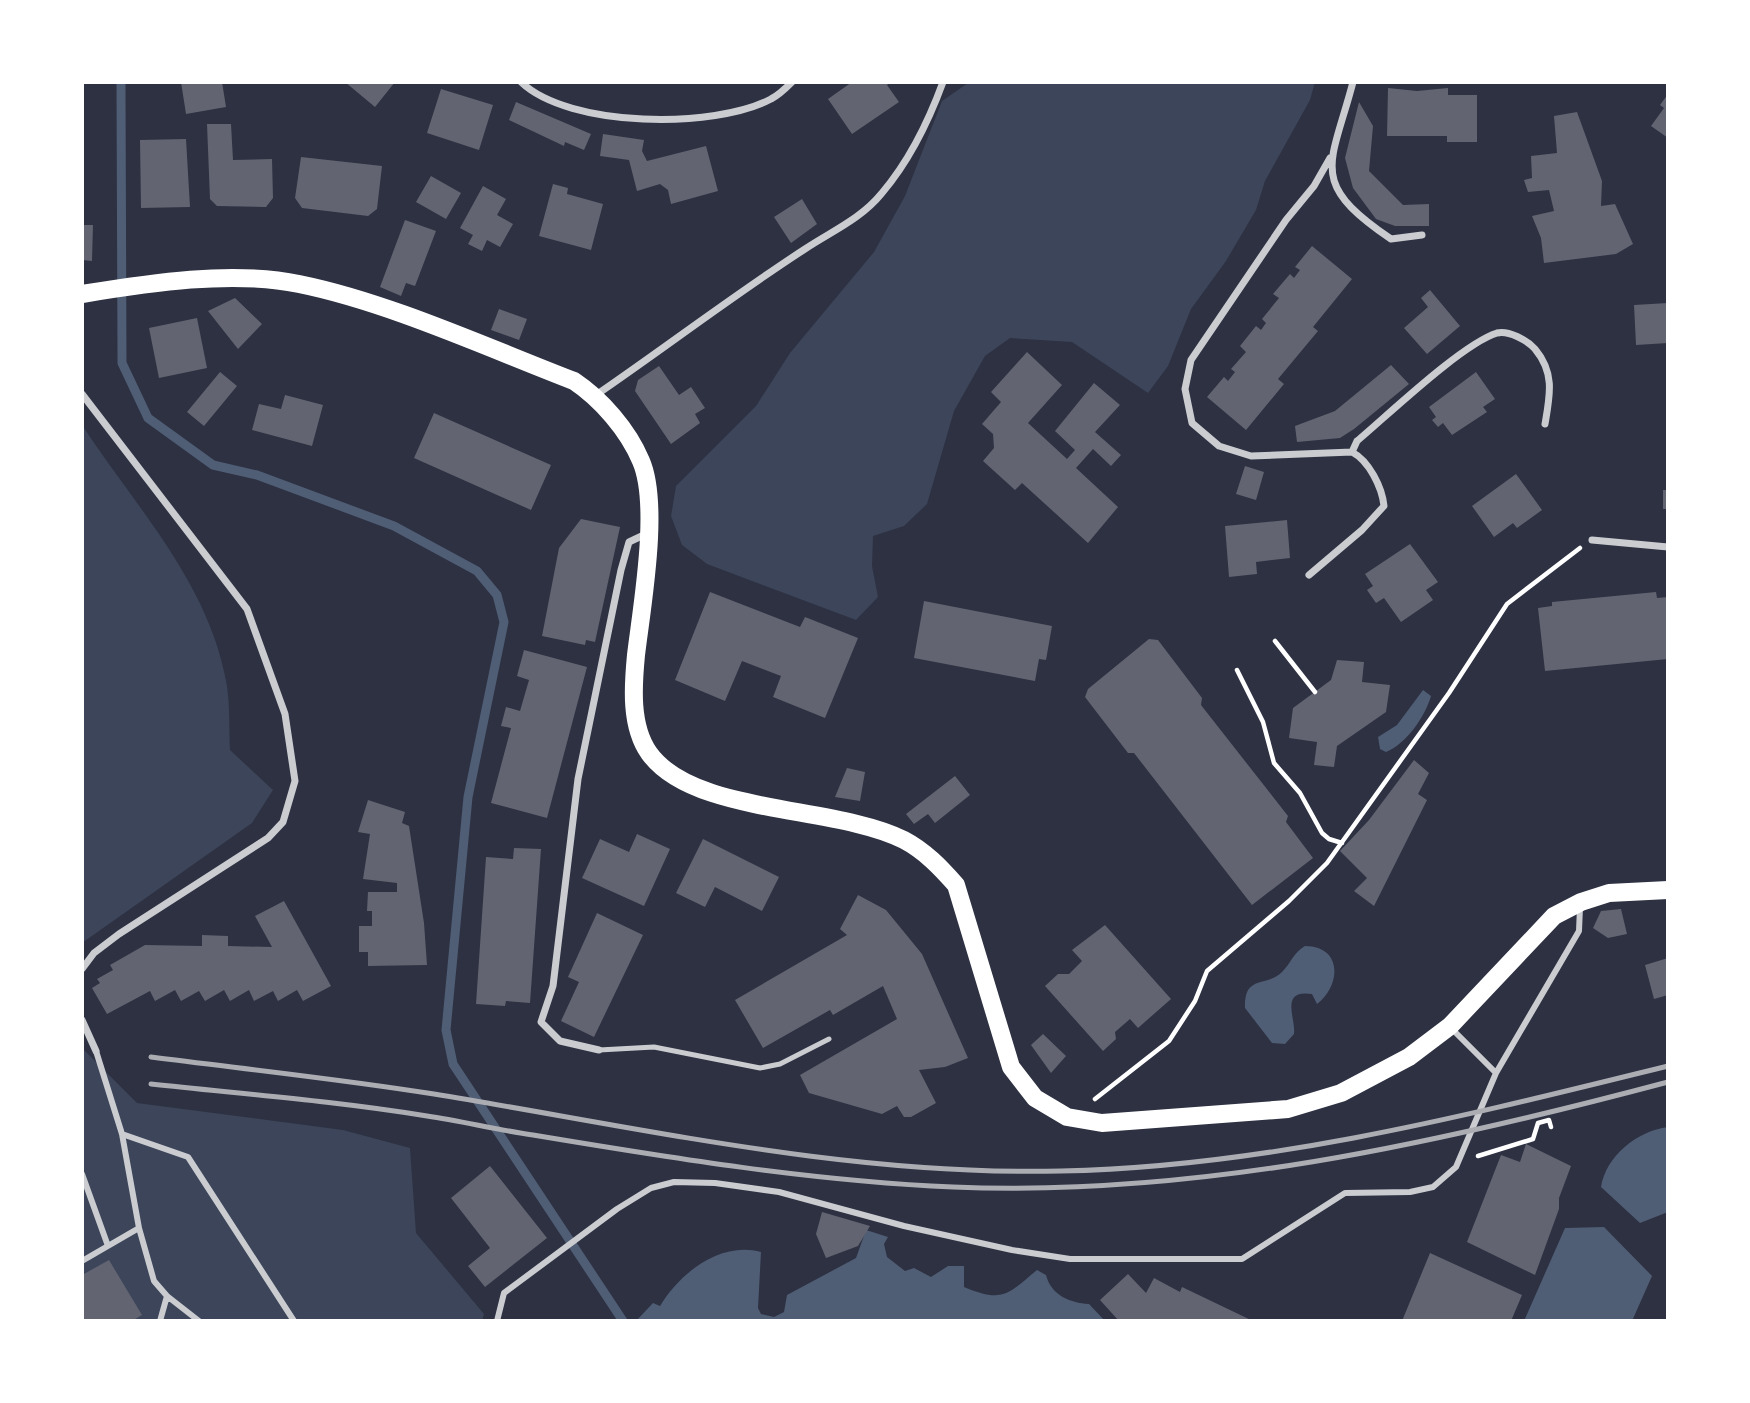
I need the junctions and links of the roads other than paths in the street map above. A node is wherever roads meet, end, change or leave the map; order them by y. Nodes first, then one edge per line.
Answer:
1 (521, 82) edge
2 (793, 82) edge
3 (943, 82) edge
4 (1353, 82) edge
5 (1330, 158) junction
6 (1422, 235) dead end
7 (84, 293) edge
8 (82, 394) edge
9 (596, 395) junction
10 (1545, 424) dead end
11 (1352, 452) junction
12 (649, 533) junction
13 (1592, 540) road end
14 (1668, 547) edge
15 (1310, 575) dead end
16 (1668, 890) edge
17 (1581, 902) junction
18 (82, 969) edge
19 (82, 1020) edge
20 (1450, 1026) junction
21 (828, 1039) dead end
22 (599, 1050) joint
23 (96, 1051) joint
24 (1496, 1073) junction
25 (122, 1134) junction
26 (82, 1174) edge
27 (139, 1228) junction
28 (107, 1246) junction
29 (82, 1261) edge
30 (167, 1296) junction
31 (160, 1321) edge
32 (199, 1321) edge
33 (294, 1321) edge
34 (497, 1321) edge

1 - 2 street
3 - 9 street
4 - 5 street
5 - 6 street
5 - 11 street
7 - 9 main road
8 - 18 street
9 - 12 main road
10 - 11 street
11 - 15 street
12 - 20 main road
12 - 22 street
13 - 14 street
16 - 17 main road
17 - 20 main road
17 - 24 street
19 - 23 street
20 - 24 street
21 - 22 lane
23 - 25 street
24 - 34 street
25 - 27 street
25 - 33 street
26 - 28 street
27 - 28 street
27 - 30 street
28 - 29 street
30 - 31 street
30 - 32 street

